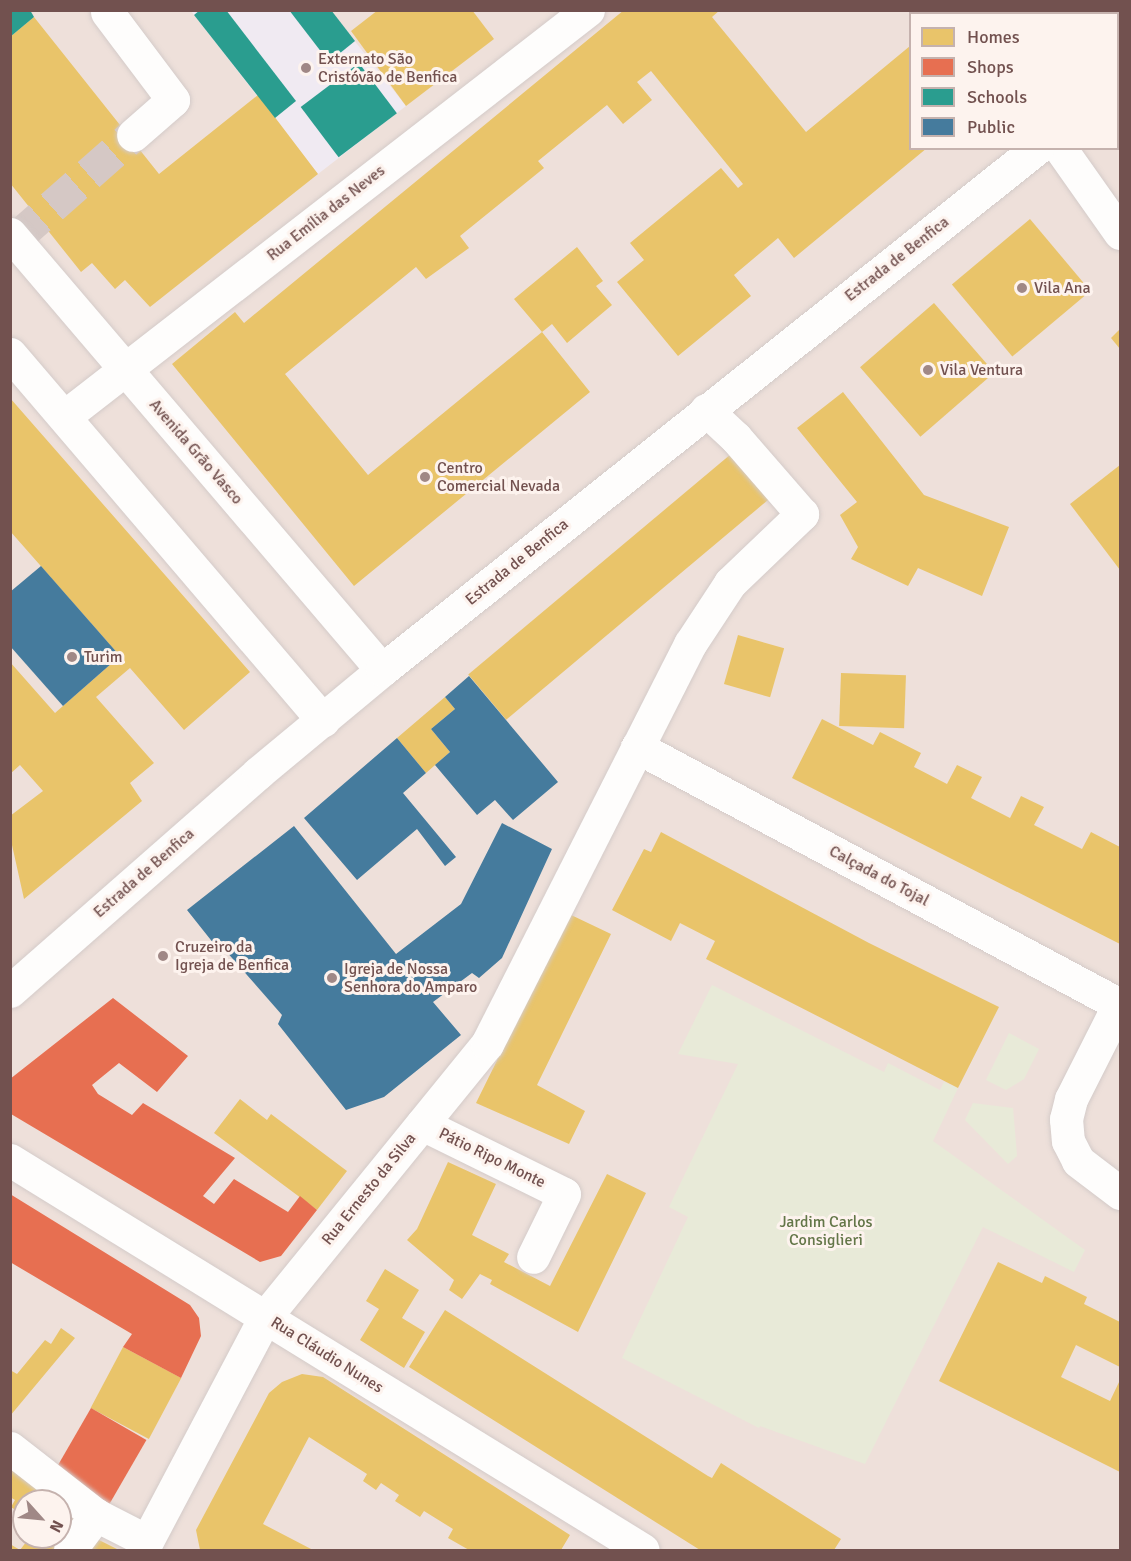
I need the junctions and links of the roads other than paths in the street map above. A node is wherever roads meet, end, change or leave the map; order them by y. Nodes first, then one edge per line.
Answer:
1 (588, 10) edge
2 (107, 12) dead end
3 (133, 135) tunnel mouth
4 (1033, 150) edge
5 (1061, 150) edge
6 (1120, 233) edge
7 (10, 234) edge
8 (10, 354) edge
9 (125, 370) junction
10 (706, 410) junction
11 (65, 416) junction
12 (382, 670) junction
13 (323, 720) junction
14 (638, 747) junction
15 (10, 991) edge
16 (1120, 1005) edge
17 (422, 1124) junction
18 (10, 1160) edge
19 (1120, 1193) edge
20 (533, 1257) dead end
21 (265, 1317) junction
22 (10, 1448) edge
23 (96, 1515) junction
24 (153, 1546) edge
25 (70, 1551) edge
26 (643, 1551) edge

1 - 9 street, Rua Emília das Neves
2 - 3 street
4 - 10 street, Estrada de Benfica
5 - 6 street
7 - 9 street, Avenida Grão Vasco
8 - 11 street
9 - 11 street, Rua Emília das Neves
9 - 12 street, Avenida Grão Vasco
10 - 12 street, Estrada de Benfica
10 - 14 street, Rua Ernesto da Silva
11 - 13 street
12 - 13 street, Estrada de Benfica
13 - 15 street, Estrada de Benfica
14 - 16 street, Calçada do Tojal
14 - 17 street, Rua Ernesto da Silva
16 - 19 street
17 - 20 street, Pátio Ripo Monte
17 - 21 street, Rua Ernesto da Silva
18 - 21 street, Rua Cláudio Nunes
21 - 24 street, Rua Ernesto da Silva
21 - 26 street, Rua Cláudio Nunes
22 - 23 street, Rua Ernesto da Silva
23 - 24 street, Rua Ernesto da Silva
23 - 25 street

